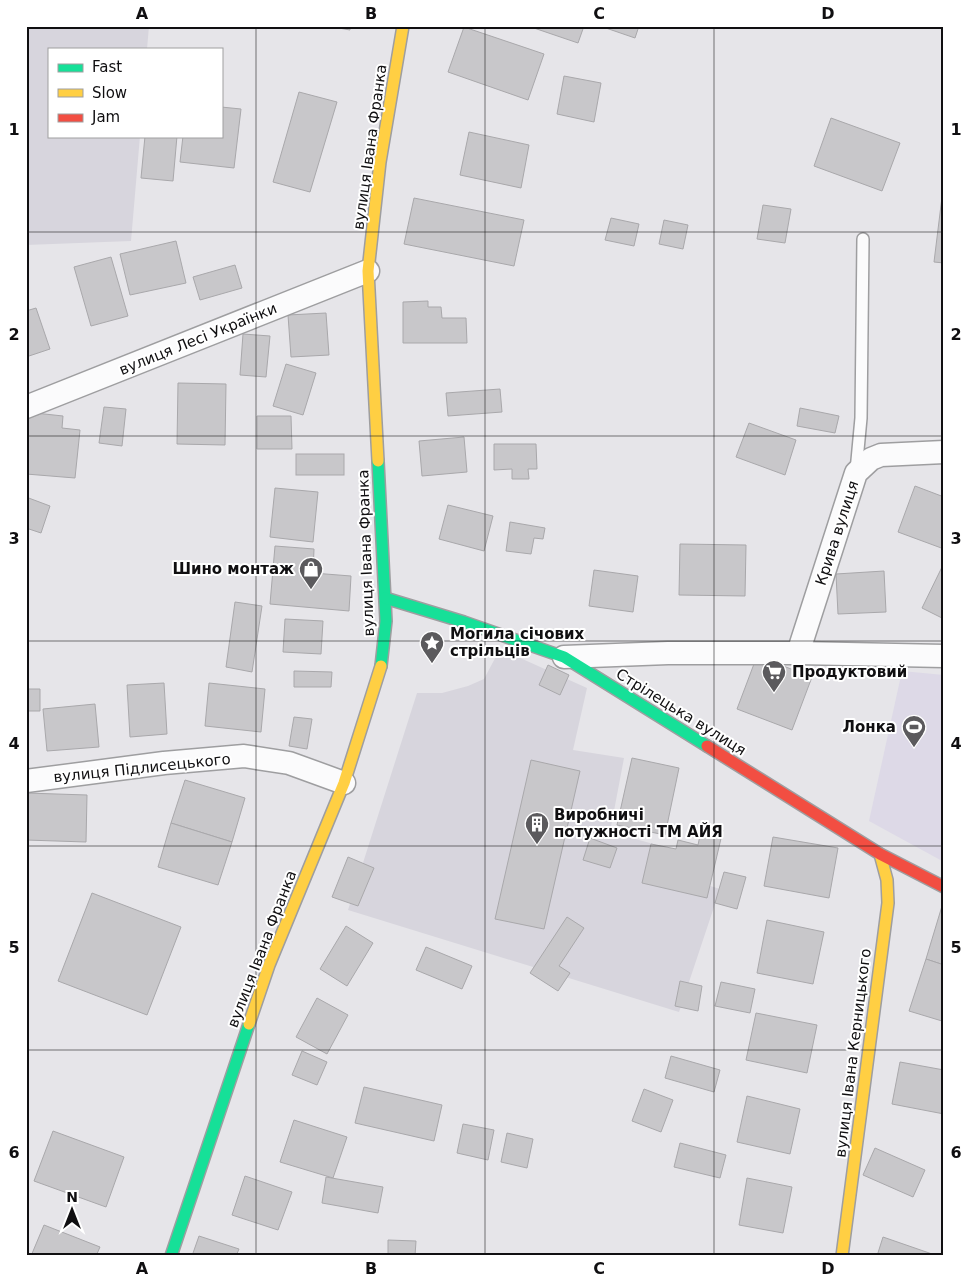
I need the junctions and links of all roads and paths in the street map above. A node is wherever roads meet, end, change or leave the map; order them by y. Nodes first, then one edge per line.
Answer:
1 (403, 26) edge
2 (863, 239) dead end
3 (368, 271) junction
4 (26, 407) edge
5 (944, 452) edge
6 (856, 473) junction
7 (385, 598) junction
8 (798, 653) junction
9 (564, 656) junction
10 (944, 656) edge
11 (26, 781) edge
12 (344, 783) junction
13 (880, 854) junction
14 (944, 887) edge
15 (171, 1256) edge
16 (842, 1256) edge

1 - 3 street, вулиця Івана Франка
2 - 6 lane
3 - 4 street, вулиця Лесі Українки
3 - 7 street, вулиця Івана Франка
5 - 6 street, Крива вулиця
6 - 8 street, Крива вулиця
7 - 9 street, Стрілецька вулиця
7 - 12 street, вулиця Івана Франка
8 - 9 street
8 - 10 street
9 - 13 street, Стрілецька вулиця
11 - 12 street, вулиця Підлисецького
12 - 15 street, вулиця Івана Франка
13 - 14 street, Стрілецька вулиця
13 - 16 street, вулиця Івана Керницького

